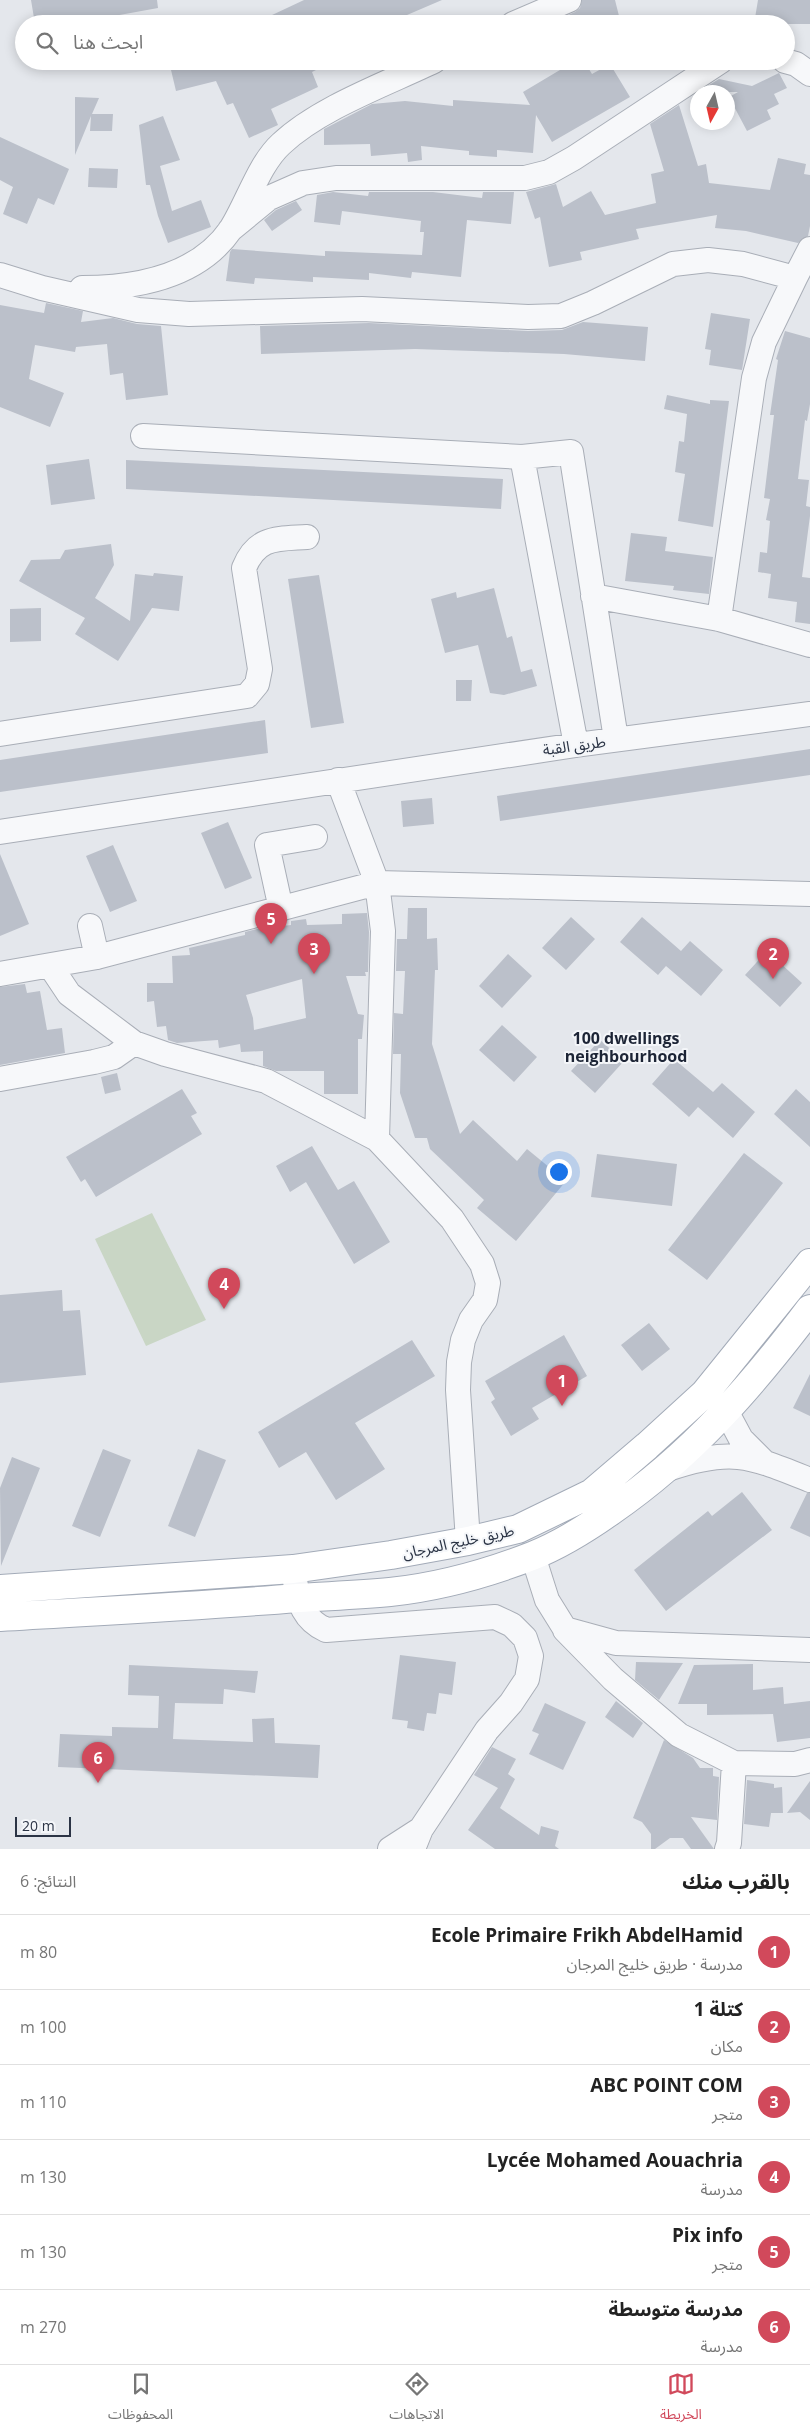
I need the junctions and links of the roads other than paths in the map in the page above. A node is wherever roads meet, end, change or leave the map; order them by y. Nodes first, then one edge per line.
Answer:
1 (569, 0) edge
2 (534, 15) edge
3 (795, 64) edge
4 (415, 70) edge
5 (707, 70) edge
6 (810, 74) edge
7 (230, 230) junction
8 (810, 249) edge
9 (0, 275) edge
10 (795, 278) junction
11 (42, 288) junction
12 (143, 436) dead end
13 (522, 457) junction
14 (307, 536) dead end
15 (593, 596) junction
16 (719, 620) junction
17 (810, 645) edge
18 (810, 714) edge
19 (0, 734) edge
20 (616, 739) junction
21 (576, 745) junction
22 (338, 780) junction
23 (0, 832) edge
24 (316, 837) dead end
25 (377, 883) junction
26 (810, 894) edge
27 (281, 909) junction
28 (90, 926) dead end
29 (97, 957) junction
30 (51, 966) junction
31 (0, 974) edge
32 (134, 1043) junction
33 (0, 1079) edge
34 (377, 1139) junction
35 (810, 1263) edge
36 (810, 1309) edge
37 (726, 1411) junction
38 (647, 1446) junction
39 (764, 1462) junction
40 (668, 1469) junction
41 (810, 1480) edge
42 (468, 1541) junction
43 (533, 1556) junction
44 (293, 1569) junction
45 (0, 1589) edge
46 (298, 1598) junction
47 (0, 1617) edge
48 (565, 1629) junction
49 (810, 1650) edge
50 (810, 1760) edge
51 (734, 1763) junction
52 (417, 1839) edge
53 (390, 1849) edge
54 (727, 1849) edge

1 - 2 street
3 - 6 street
4 - 7 street
5 - 7 street
7 - 11 street
8 - 10 street
9 - 11 street
10 - 11 street
10 - 16 street
12 - 13 street
13 - 15 street
13 - 21 street
14 - 19 street
15 - 16 street
15 - 20 street
16 - 17 street
18 - 20 street, طريق القبة
20 - 21 street, طريق القبة
21 - 22 street, طريق القبة
22 - 23 street, طريق القبة
22 - 25 street
24 - 27 street
25 - 26 street
25 - 27 street
25 - 34 street
27 - 29 street
28 - 29 street
29 - 30 street
30 - 31 street
30 - 32 street
32 - 33 street
32 - 34 street
34 - 42 street
35 - 38 main road, طريق خليج المرجان
36 - 37 main road, طريق خليج المرجان
37 - 39 street
37 - 40 main road, طريق خليج المرجان
38 - 40 main road
38 - 42 main road, طريق خليج المرجان
39 - 40 street
39 - 41 street
40 - 43 main road, طريق خليج المرجان
42 - 44 main road, طريق خليج المرجان
43 - 46 main road, طريق خليج المرجان
43 - 48 street
44 - 45 main road, طريق خليج المرجان
44 - 46 street
46 - 47 main road, طريق خليج المرجان
46 - 52 street
48 - 49 street
48 - 51 street
50 - 51 street
51 - 54 street
52 - 53 street

